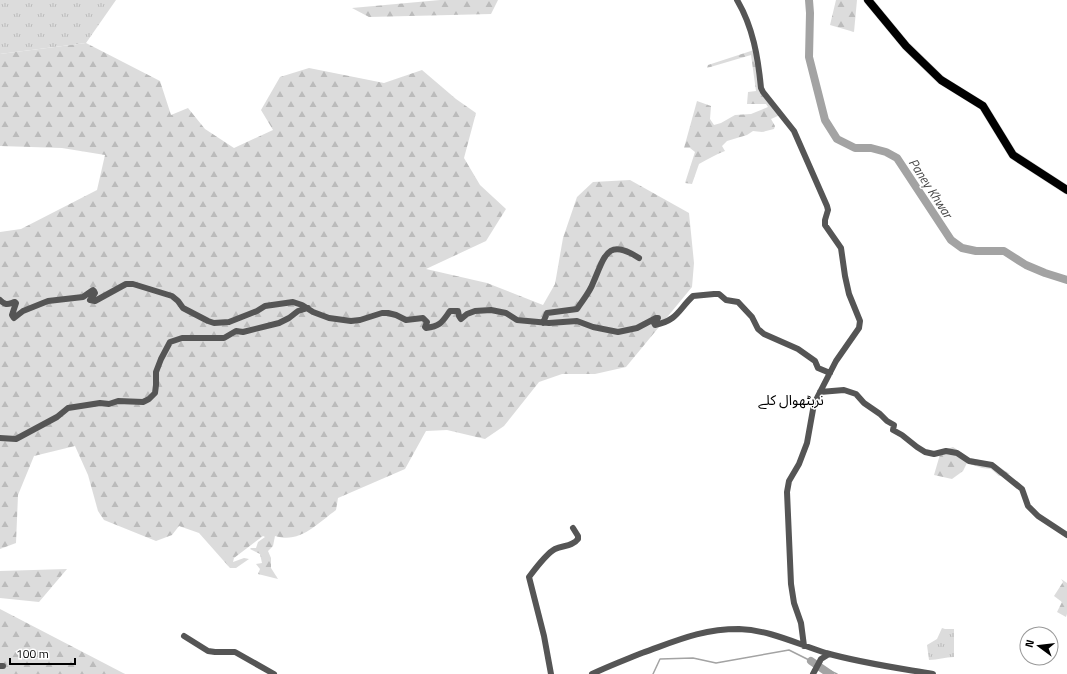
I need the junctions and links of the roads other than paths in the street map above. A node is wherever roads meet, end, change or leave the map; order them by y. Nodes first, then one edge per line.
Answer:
1 (738, 0) edge
2 (868, 0) edge
3 (1067, 190) edge
4 (639, 258) dead end
5 (0, 300) edge
6 (308, 308) junction
7 (543, 323) junction
8 (830, 373) junction
9 (820, 392) junction
10 (0, 438) edge
11 (573, 528) dead end
12 (1067, 535) edge
13 (184, 636) dead end
14 (804, 646) junction
15 (816, 649) junction
16 (829, 654) junction
17 (820, 659) junction
18 (814, 672) edge
19 (274, 674) edge
20 (552, 674) edge
21 (592, 674) edge
22 (933, 674) edge

1 - 8 street
2 - 3 main road
4 - 7 street
5 - 6 street
6 - 7 street
6 - 10 street
7 - 8 street
8 - 9 street
9 - 12 street
9 - 14 street
11 - 20 street
13 - 19 street
14 - 15 street
14 - 21 street
15 - 16 street
15 - 17 street
16 - 17 street
16 - 22 street
17 - 18 street

